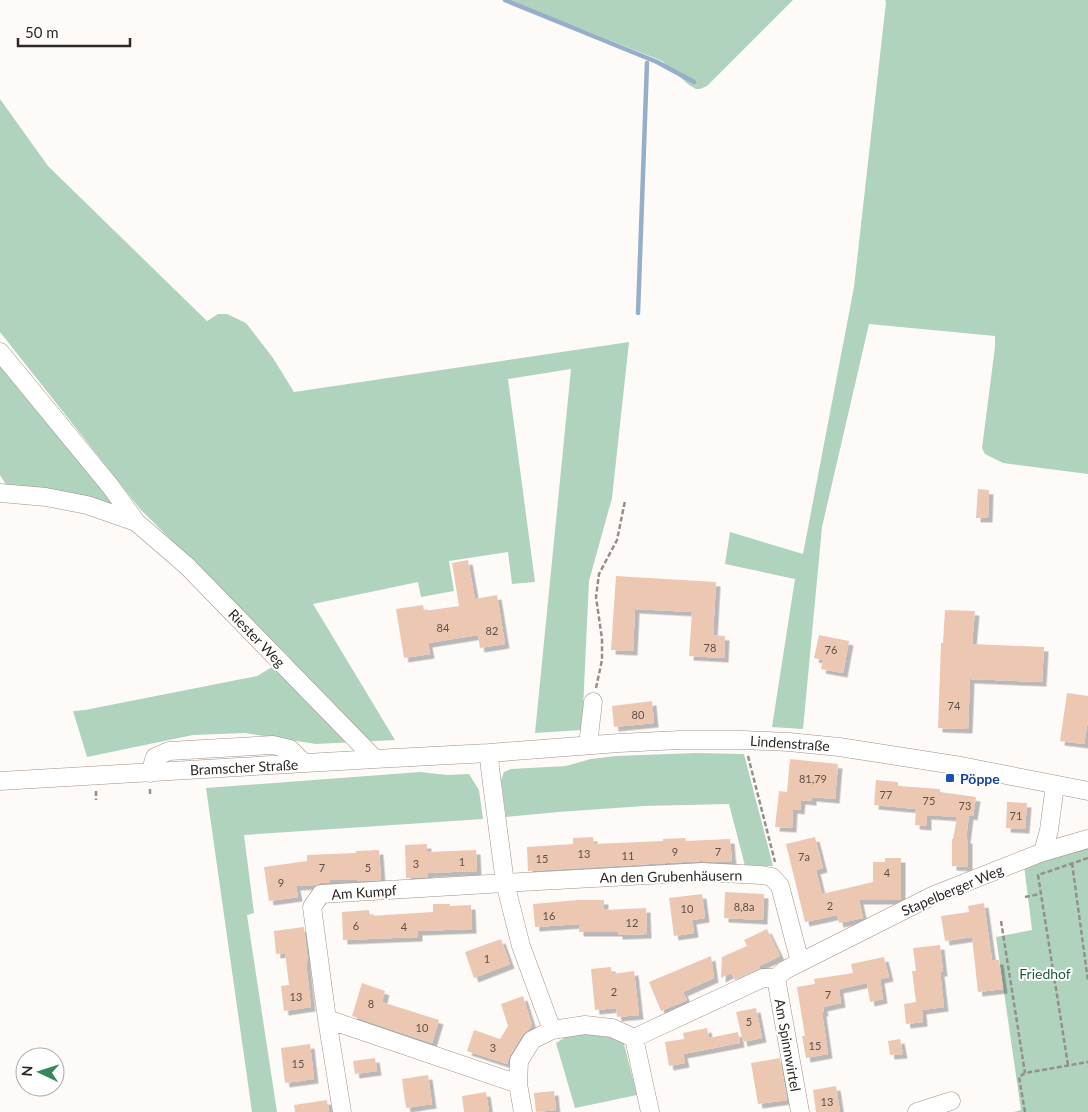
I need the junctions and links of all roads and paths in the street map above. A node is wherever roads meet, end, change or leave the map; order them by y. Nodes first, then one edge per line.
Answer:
1 (0, 352) edge
2 (0, 493) edge
3 (625, 501) dead end
4 (136, 522) junction
5 (594, 702) joint
6 (743, 740) junction
7 (588, 746) junction
8 (489, 753) junction
9 (375, 759) junction
10 (0, 781) edge
11 (1055, 785) junction
12 (1088, 791) edge
13 (1088, 838) edge
14 (1067, 845) junction
15 (1043, 852) junction
16 (1088, 858) edge
17 (1072, 863) junction
18 (772, 877) junction
19 (505, 883) junction
20 (1040, 894) junction
21 (1025, 897) dead end
22 (1001, 921) dead end
23 (800, 962) junction
24 (776, 978) junction
25 (1088, 981) edge
26 (328, 1019) junction
27 (552, 1030) junction
28 (634, 1038) junction
29 (1088, 1062) edge
30 (1068, 1066) junction
31 (1025, 1073) junction
32 (518, 1084) junction
33 (951, 1101) dead end
34 (342, 1112) edge
35 (522, 1112) edge
36 (650, 1112) edge
37 (800, 1112) edge
38 (917, 1112) edge
39 (1024, 1112) edge

1 - 4 street, Riester Weg
2 - 4 street, Riester Weg
3 - 5 path
4 - 9 street, Riester Weg
5 - 7 street
6 - 7 street, Lindenstraße
6 - 11 street, Lindenstraße
6 - 18 path
7 - 8 street, Lindenstraße
8 - 9 street, Bramscher Straße
8 - 19 street
9 - 10 street, Bramscher Straße
11 - 12 street, Lindenstraße
11 - 15 street
13 - 14 street, Stapelberger Weg
14 - 15 street, Stapelberger Weg
14 - 17 path
15 - 23 street, Stapelberger Weg
16 - 17 path
17 - 20 path
17 - 25 path
18 - 19 street, An den Grubenhäusern
18 - 23 street
19 - 26 street, Am Kumpf
19 - 27 street
20 - 21 path
20 - 30 path
22 - 31 path
23 - 24 street
24 - 28 street
24 - 37 street, Am Spinnwirtel
26 - 32 street
26 - 34 street, Am Kumpf
27 - 28 street
27 - 32 street
28 - 36 street
29 - 30 path
30 - 31 path
31 - 39 path
32 - 35 street
33 - 38 street

